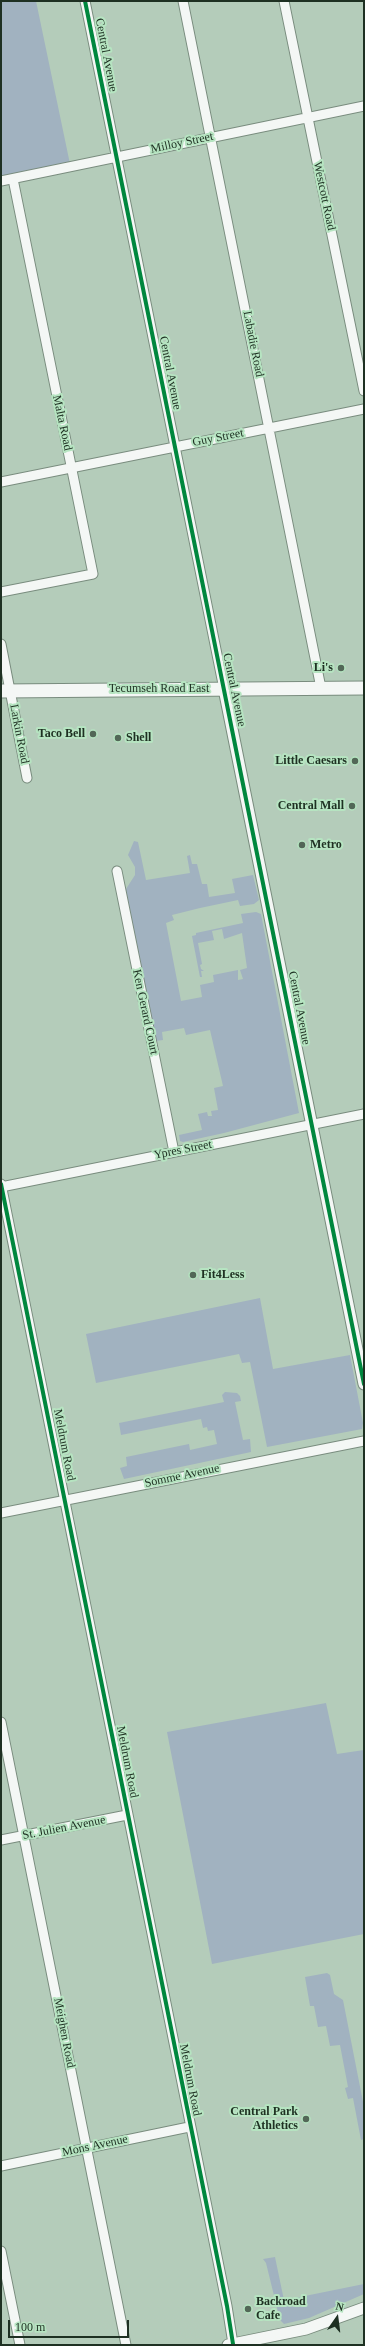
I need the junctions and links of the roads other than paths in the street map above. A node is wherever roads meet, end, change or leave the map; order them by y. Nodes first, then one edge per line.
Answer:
1 (84, 1) edge
2 (183, 1) edge
3 (284, 1) edge
4 (364, 106) edge
5 (308, 118) junction
6 (211, 138) junction
7 (116, 157) junction
8 (13, 179) junction
9 (1, 181) edge
10 (364, 391) edge
11 (364, 409) edge
12 (270, 428) junction
13 (175, 447) junction
14 (72, 468) junction
15 (1, 482) edge
16 (1, 592) edge
17 (1, 644) edge
18 (321, 688) junction
19 (364, 688) edge
20 (224, 689) junction
21 (6, 691) edge
22 (27, 778) dead end
23 (117, 871) dead end
24 (364, 1114) edge
25 (312, 1124) junction
26 (174, 1152) junction
27 (1, 1186) edge
28 (364, 1384) edge
29 (364, 1441) edge
30 (64, 1500) junction
31 (1, 1513) edge
32 (1, 1722) edge
33 (127, 1815) junction
34 (24, 1835) junction
35 (1, 1840) edge
36 (190, 2127) junction
37 (87, 2148) junction
38 (1, 2166) edge
39 (1, 2251) edge
40 (364, 2308) edge
41 (20, 2345) edge
42 (126, 2345) edge
43 (230, 2345) edge

1 - 7 street, Central Avenue
2 - 6 street, Labadie Road
3 - 5 street, Westcott Road
4 - 5 street, Milloy Street
5 - 6 street, Milloy Street
5 - 10 street, Westcott Road
6 - 7 street, Milloy Street
6 - 12 street, Labadie Road
7 - 8 street, Milloy Street
7 - 13 street, Central Avenue
8 - 9 street, Milloy Street
8 - 14 street, Malta Road
11 - 12 street, Guy Street
12 - 13 street, Guy Street
12 - 18 street, Labadie Road
13 - 14 street, Guy Street
13 - 20 street, Central Avenue
14 - 15 street, Guy Street
14 - 16 street, Malta Road
17 - 21 street, Larkin Road
18 - 19 main road, Tecumseh Road East
18 - 20 main road, Tecumseh Road East
20 - 21 main road, Tecumseh Road East
20 - 25 street, Central Avenue
21 - 22 street, Larkin Road
23 - 26 street, Ken Gerard Court
24 - 25 street, Ypres Street
25 - 26 street, Ypres Street
25 - 28 street, Central Avenue
26 - 27 street, Ypres Street
27 - 30 street, Meldrum Road
29 - 30 street, Somme Avenue
30 - 31 street, Somme Avenue
30 - 33 street, Meldrum Road
32 - 34 street, Meighen Road
33 - 34 street, St. Julien Avenue
33 - 36 street, Meldrum Road
34 - 35 street, St. Julien Avenue
34 - 37 street, Meighen Road
36 - 37 street, Mons Avenue
36 - 43 street, Meldrum Road
37 - 38 street, Mons Avenue
37 - 42 street, Meighen Road
39 - 41 street
40 - 43 street

